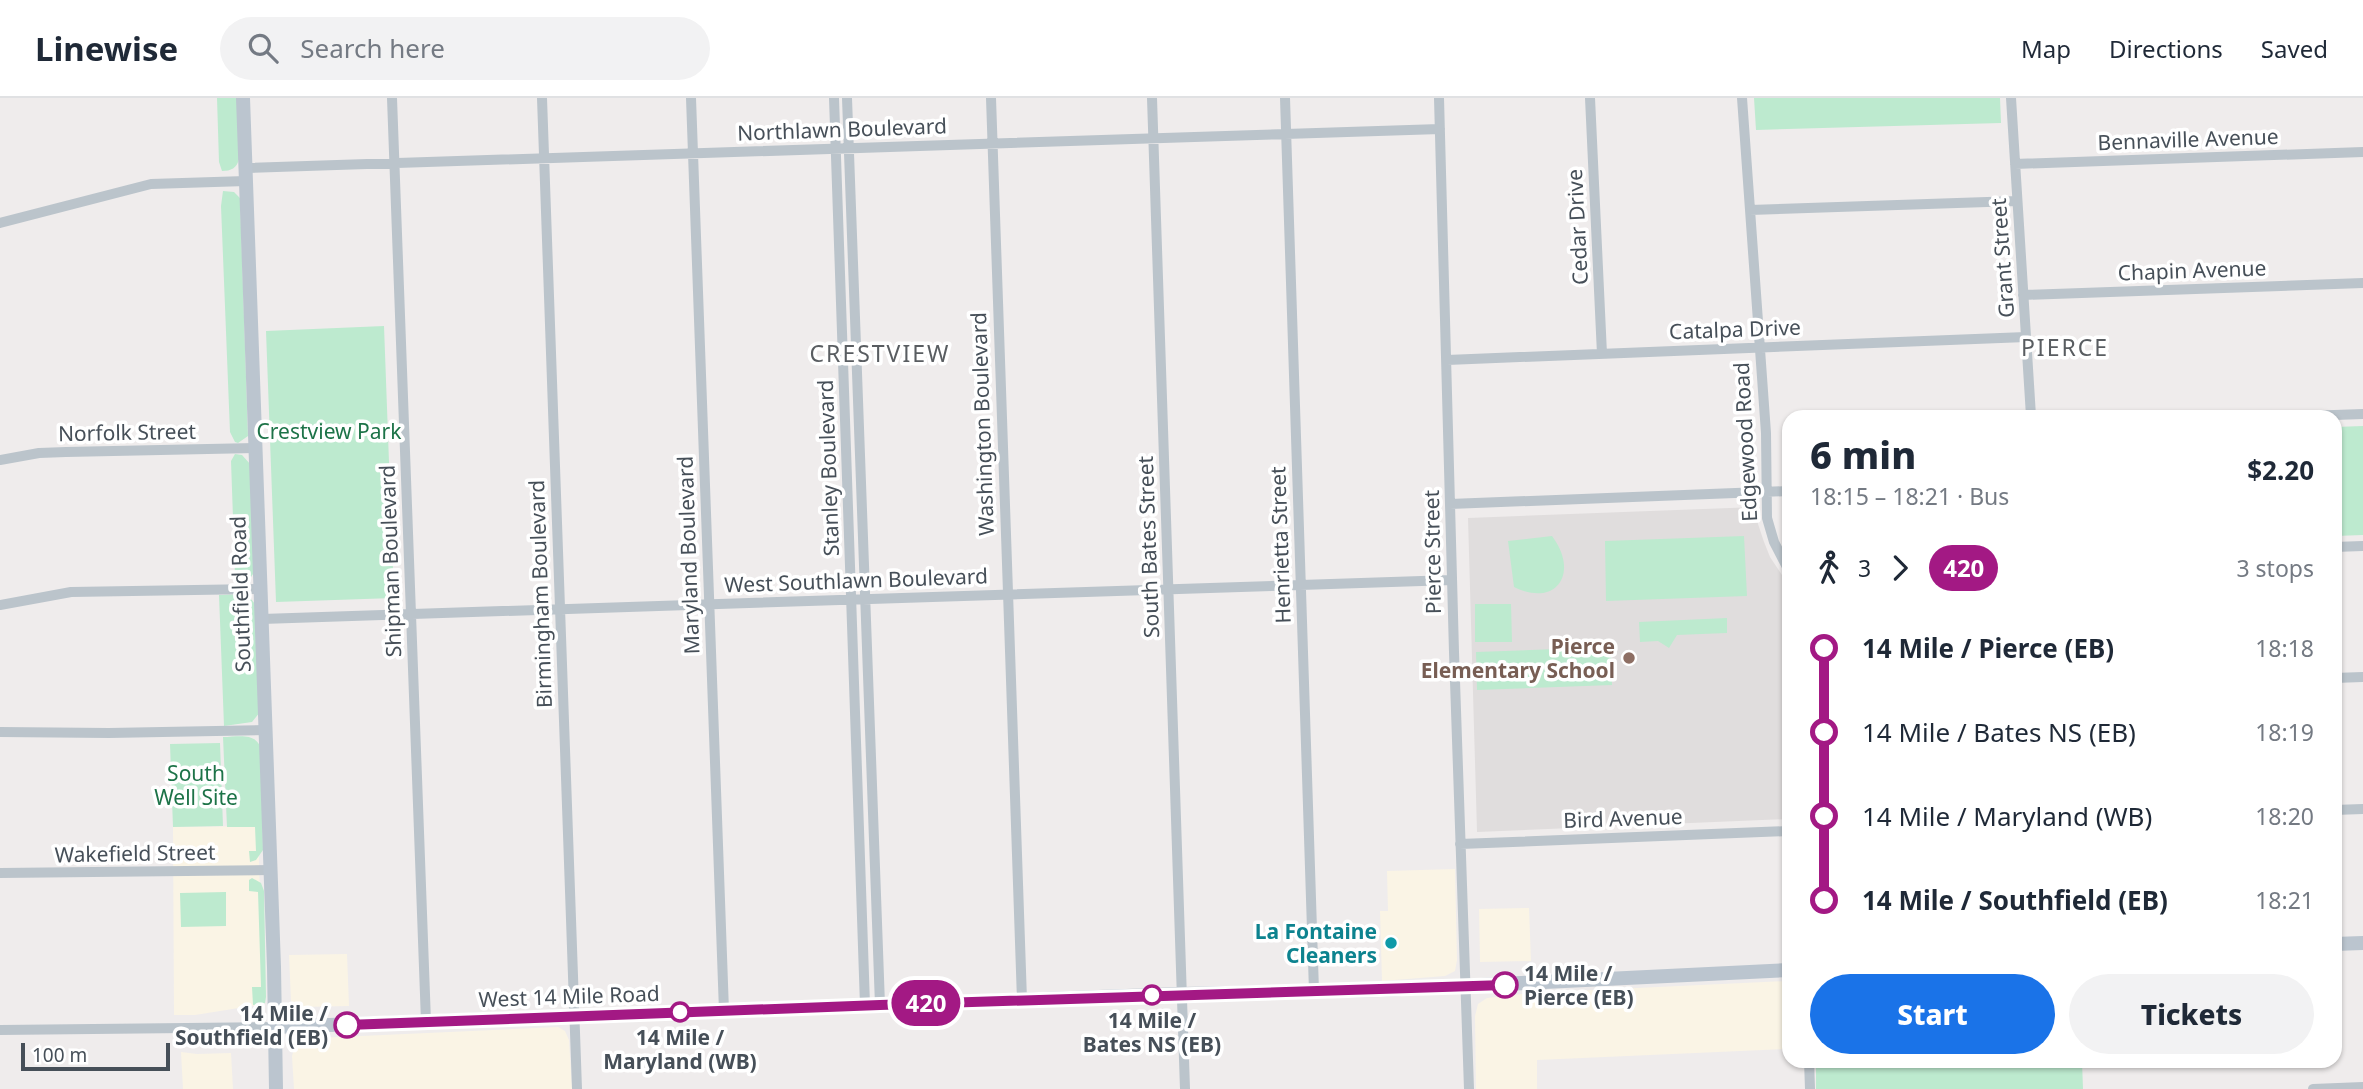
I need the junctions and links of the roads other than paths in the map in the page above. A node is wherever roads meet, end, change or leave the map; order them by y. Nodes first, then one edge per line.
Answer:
1 (243, 98) edge
2 (392, 98) edge
3 (542, 98) edge
4 (691, 98) edge
5 (834, 98) edge
6 (847, 98) edge
7 (991, 98) edge
8 (1152, 98) edge
9 (1285, 98) edge
10 (1439, 98) edge
11 (1590, 98) edge
12 (1742, 98) edge
13 (2011, 98) edge
14 (1440, 129) junction
15 (1286, 134) junction
16 (1152, 138) junction
17 (992, 144) junction
18 (849, 148) junction
19 (836, 149) junction
20 (2363, 152) edge
21 (693, 153) junction
22 (544, 158) junction
23 (394, 163) junction
24 (2015, 164) junction
25 (246, 175) junction
26 (2017, 201) junction
27 (1750, 210) junction
28 (0, 223) edge
29 (2363, 283) edge
30 (2023, 295) junction
31 (2026, 337) junction
32 (1759, 347) junction
33 (1602, 354) junction
34 (1447, 360) junction
35 (857, 366) junction
36 (844, 367) junction
37 (2031, 410) edge
38 (2363, 414) edge
39 (2342, 415) edge
40 (255, 449) junction
41 (0, 460) edge
42 (1782, 491) edge
43 (1766, 492) junction
44 (1450, 504) junction
45 (2363, 546) edge
46 (2342, 547) edge
47 (1782, 556) edge
48 (1452, 580) junction
49 (1301, 584) junction
50 (261, 589) junction
51 (1168, 589) junction
52 (1007, 594) junction
53 (865, 599) junction
54 (851, 600) junction
55 (709, 604) junction
56 (0, 605) edge
57 (560, 609) junction
58 (410, 614) junction
59 (262, 619) junction
60 (2363, 677) edge
61 (2342, 678) edge
62 (266, 730) junction
63 (0, 732) edge
64 (858, 799) junction
65 (871, 799) junction
66 (2363, 809) edge
67 (2342, 810) edge
68 (1782, 831) edge
69 (1460, 844) junction
70 (271, 870) junction
71 (0, 873) edge
72 (2363, 943) edge
73 (2342, 944) edge
74 (1782, 970) edge
75 (1465, 986) junction
76 (1314, 991) junction
77 (1181, 994) junction
78 (1022, 1000) junction
79 (872, 1005) junction
80 (724, 1011) junction
81 (574, 1016) junction
82 (426, 1022) junction
83 (274, 1027) junction
84 (0, 1030) edge
85 (1809, 1068) edge
86 (2363, 1087) edge
87 (276, 1089) edge
88 (577, 1089) edge
89 (1185, 1089) edge
90 (1469, 1089) edge
91 (1810, 1089) edge
92 (2313, 1089) edge

1 - 25 main road, Southfield Road
2 - 23 street, Shipman Boulevard
3 - 22 street, Birmingham Boulevard
4 - 21 street, Maryland Boulevard
5 - 19 street, Stanley Boulevard
6 - 18 street, Stanley Boulevard
7 - 17 street, Washington Boulevard
8 - 16 street, South Bates Street
9 - 15 street, Henrietta Street
10 - 14 street, Pierce Street
11 - 33 street, Cedar Drive
12 - 27 street, Edgewood Road
13 - 24 street, Grant Street
14 - 15 street, Northlawn Boulevard
14 - 34 street, Pierce Street
15 - 16 street, Northlawn Boulevard
15 - 49 street, Henrietta Street
16 - 17 street, Northlawn Boulevard
16 - 51 street, South Bates Street
17 - 18 street, Northlawn Boulevard
17 - 52 street, Washington Boulevard
18 - 19 street, Northlawn Boulevard
18 - 35 street, Stanley Boulevard
19 - 21 street, Northlawn Boulevard
19 - 36 street, Stanley Boulevard
20 - 24 street, Bennaville Avenue
21 - 22 street, Northlawn Boulevard
21 - 55 street, Maryland Boulevard
22 - 23 street, Northlawn Boulevard
22 - 57 street, Birmingham Boulevard
23 - 25 street, Northlawn Boulevard
23 - 58 street, Shipman Boulevard
24 - 26 street, Grant Street
25 - 28 street, Northlawn Boulevard
25 - 40 main road, Southfield Road
26 - 27 street
26 - 30 street, Grant Street
27 - 32 street, Edgewood Road
29 - 30 street, Chapin Avenue
30 - 31 street, Grant Street
31 - 32 street, Catalpa Drive
31 - 37 street, Grant Street
32 - 33 street, Catalpa Drive
32 - 43 street, Edgewood Road
33 - 34 street, Catalpa Drive
34 - 44 street, Pierce Street
35 - 36 street
35 - 53 street, Stanley Boulevard
36 - 54 street, Stanley Boulevard
38 - 39 street
40 - 41 street, Norfolk Street
40 - 50 main road, Southfield Road
42 - 43 street
43 - 44 street
43 - 47 street, Edgewood Road
44 - 48 street, Pierce Street
45 - 46 street
48 - 49 street, West Southlawn Boulevard
48 - 69 street, Pierce Street
49 - 51 street, West Southlawn Boulevard
49 - 76 street, Henrietta Street
50 - 56 street
50 - 59 main road, Southfield Road
51 - 52 street, West Southlawn Boulevard
51 - 77 street, South Bates Street
52 - 53 street, West Southlawn Boulevard
52 - 78 street, Washington Boulevard
53 - 54 street, West Southlawn Boulevard
53 - 65 street, Stanley Boulevard
54 - 55 street, West Southlawn Boulevard
54 - 64 street, Stanley Boulevard
55 - 57 street, West Southlawn Boulevard
55 - 80 street, Maryland Boulevard
57 - 58 street, West Southlawn Boulevard
57 - 81 street, Birmingham Boulevard
58 - 59 street, West Southlawn Boulevard
58 - 82 street, Shipman Boulevard
59 - 62 main road, Southfield Road
60 - 61 street
62 - 63 street
62 - 70 main road, Southfield Road
64 - 65 street
64 - 79 street, Stanley Boulevard
65 - 79 street, Stanley Boulevard
66 - 67 street
68 - 69 street, Bird Avenue
69 - 75 street, Pierce Street
70 - 71 street, Wakefield Street
70 - 83 main road, Southfield Road
72 - 73 main road
74 - 75 main road, West 14 Mile Road
75 - 76 main road, West 14 Mile Road
75 - 90 street, Pierce Street
76 - 77 main road, West 14 Mile Road
77 - 78 main road, West 14 Mile Road
77 - 89 street, South Bates Street
78 - 79 main road, West 14 Mile Road
79 - 80 main road, West 14 Mile Road
80 - 81 main road, West 14 Mile Road
81 - 82 main road, West 14 Mile Road
81 - 88 street, Birmingham Boulevard
82 - 83 main road, West 14 Mile Road
83 - 84 street
83 - 87 main road, Southfield Road
85 - 91 street
86 - 92 street

